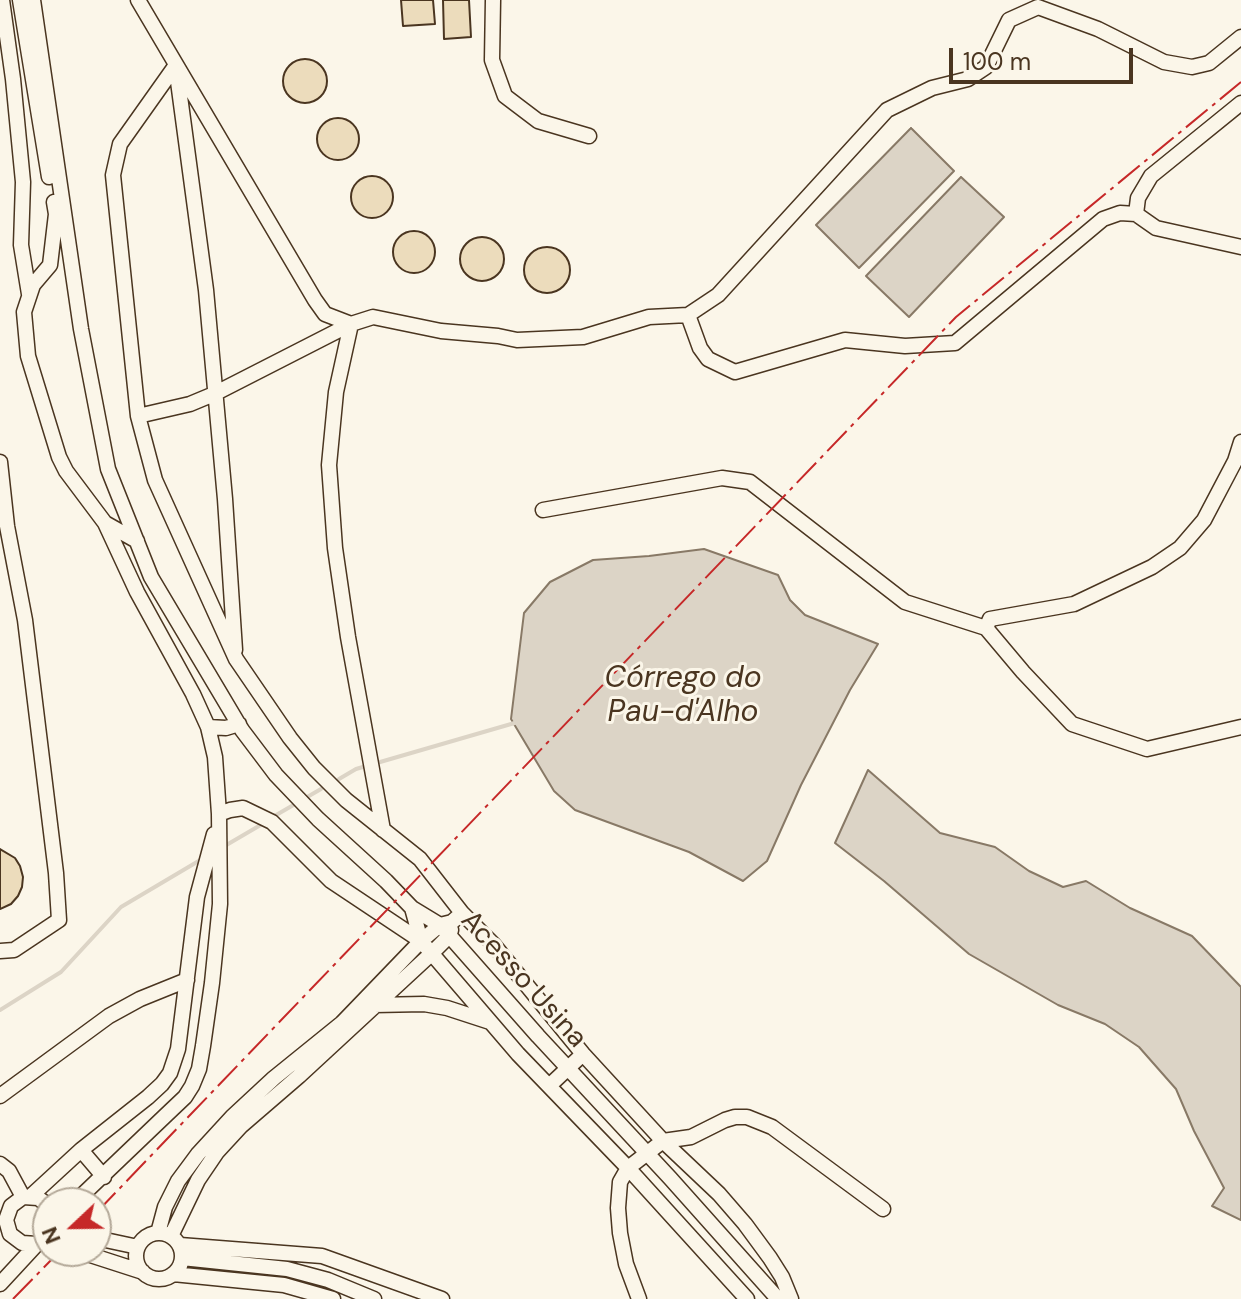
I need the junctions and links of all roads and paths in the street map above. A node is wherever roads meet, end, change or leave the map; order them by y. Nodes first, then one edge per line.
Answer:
1 (20, 0) edge
2 (33, 0) edge
3 (138, 0) edge
4 (493, 0) edge
5 (1037, 3) edge
6 (2, 8) edge
7 (1241, 37) edge
8 (176, 65) junction
9 (7, 83) edge
10 (1241, 103) edge
11 (589, 136) dead end
12 (1136, 214) junction
13 (1241, 247) edge
14 (50, 265) junction
15 (73, 269) junction
16 (29, 296) junction
17 (688, 315) junction
18 (351, 324) junction
19 (214, 394) junction
20 (138, 416) junction
21 (1241, 442) edge
22 (0, 462) edge
23 (543, 510) dead end
24 (105, 523) junction
25 (137, 541) junction
26 (986, 628) junction
27 (236, 659) junction
28 (239, 724) junction
29 (208, 727) junction
30 (1241, 727) edge
31 (219, 814) junction
32 (383, 830) junction
33 (216, 848) junction
34 (412, 908) junction
35 (451, 924) junction
36 (421, 941) junction
37 (0, 951) edge
38 (431, 954) junction
39 (187, 980) junction
40 (371, 1002) junction
41 (491, 1022) junction
42 (178, 1049) junction
43 (583, 1054) junction
44 (569, 1068) junction
45 (199, 1069) junction
46 (549, 1086) junction
47 (0, 1096) edge
48 (663, 1141) junction
49 (81, 1150) junction
50 (647, 1152) junction
51 (0, 1164) edge
52 (628, 1168) junction
53 (104, 1177) junction
54 (92, 1187) edge
55 (27, 1197) junction
56 (32, 1197) edge
57 (883, 1209) dead end
58 (3, 1223) edge
59 (112, 1241) edge
60 (32, 1242) edge
61 (173, 1243) junction
62 (138, 1247) junction
63 (32, 1252) edge
64 (112, 1262) edge
65 (143, 1272) junction
66 (173, 1274) junction
67 (0, 1284) edge
68 (333, 1299) edge
69 (374, 1299) edge
70 (442, 1299) edge
71 (639, 1299) edge
72 (747, 1299) edge
73 (778, 1299) edge
74 (791, 1299) edge

1 - 14 street
2 - 15 street
3 - 8 street
4 - 11 street
5 - 7 street
5 - 17 street
6 - 9 street
8 - 18 street
8 - 19 street
8 - 20 street
9 - 16 street
10 - 12 street
12 - 13 street
12 - 17 street
14 - 15 street
14 - 16 street
15 - 25 street
16 - 24 street
17 - 18 street
18 - 19 street
18 - 32 street
19 - 20 street
19 - 27 street
20 - 27 street
21 - 26 street
22 - 37 street
23 - 26 street
24 - 25 street
24 - 29 street
25 - 28 street
26 - 30 street
27 - 32 street
28 - 29 street
28 - 34 street
29 - 31 street
31 - 33 street
31 - 36 street
32 - 35 street
33 - 39 street
33 - 45 street
34 - 35 street, Acesso Usina
34 - 36 street, Acesso Usina
35 - 36 street
35 - 38 street
35 - 43 street
35 - 44 street, Acesso Usina
36 - 38 street, Acesso Usina
36 - 40 street
38 - 40 street
38 - 41 street, Acesso Usina
39 - 42 street
39 - 47 street
40 - 41 street
40 - 61 street
41 - 46 street, Acesso Usina
42 - 45 street
42 - 49 street
43 - 44 street
43 - 48 street
44 - 46 street
44 - 50 street, Acesso Usina
45 - 53 street
46 - 52 street, Acesso Usina
48 - 50 street
48 - 57 street
48 - 74 street
49 - 53 street
49 - 55 street
50 - 52 street
50 - 73 street, Acesso Usina
51 - 55 street
52 - 71 street
52 - 72 street, Acesso Usina
53 - 54 street
55 - 56 street
55 - 58 street
58 - 60 street
59 - 62 street
61 - 62 street
61 - 66 street
61 - 69 street
61 - 70 street
62 - 65 street
63 - 67 street
64 - 65 street
65 - 66 street
66 - 68 street

